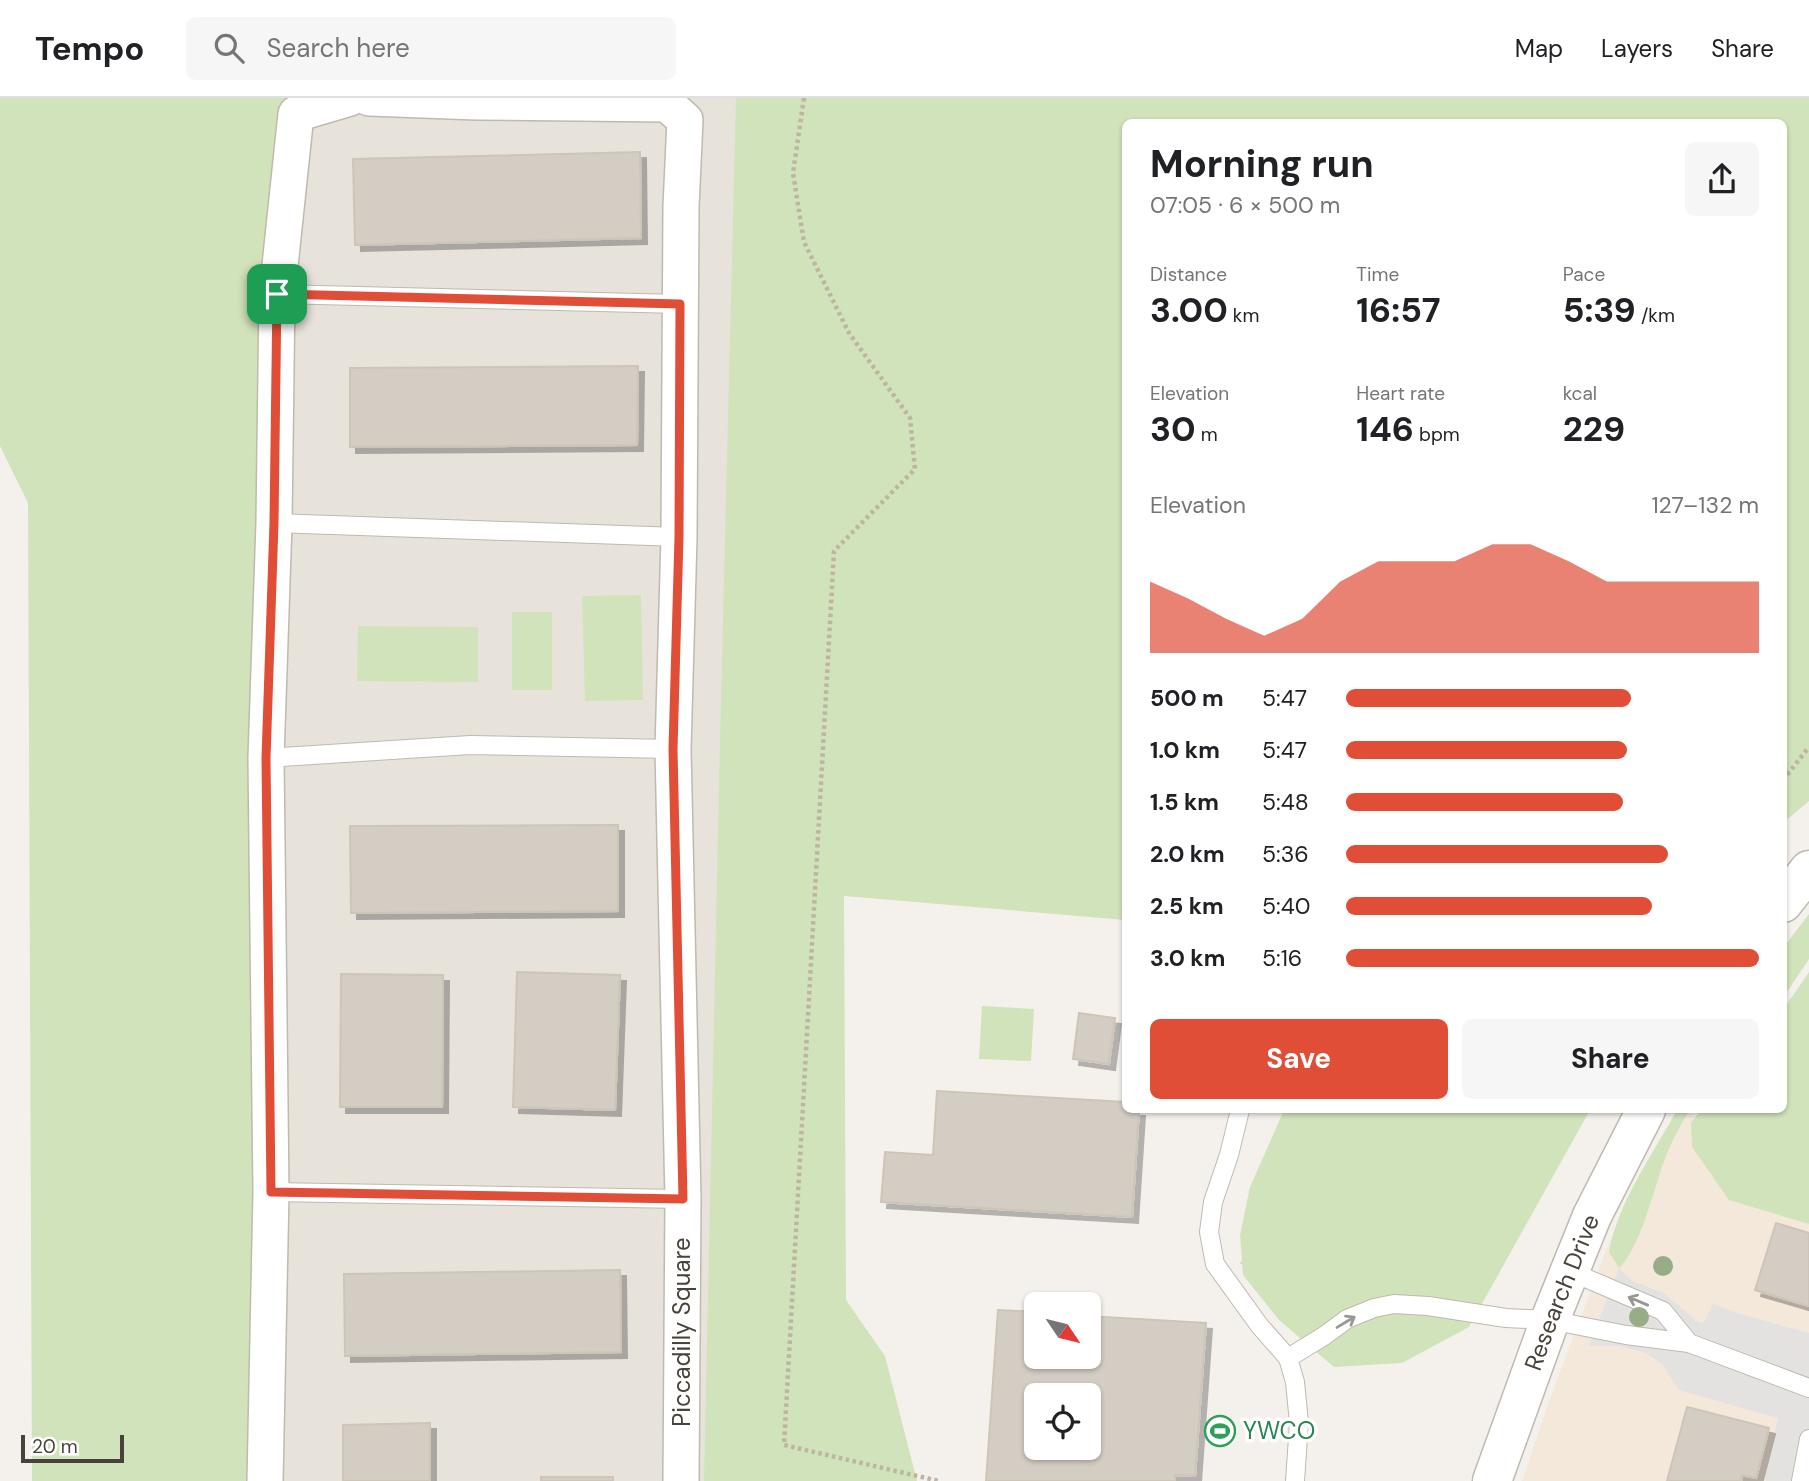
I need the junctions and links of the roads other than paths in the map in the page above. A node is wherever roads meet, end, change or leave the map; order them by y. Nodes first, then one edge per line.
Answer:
1 (350, 98) edge
2 (369, 98) edge
3 (277, 294) junction
4 (680, 304) junction
5 (274, 523) junction
6 (679, 537) junction
7 (673, 749) junction
8 (266, 758) junction
9 (1809, 870) edge
10 (1787, 898) edge
11 (1239, 1113) edge
12 (1644, 1113) edge
13 (271, 1192) junction
14 (683, 1199) junction
15 (1569, 1271) junction
16 (1550, 1320) junction
17 (1689, 1343) junction
18 (1288, 1358) junction
19 (1809, 1388) edge
20 (1809, 1438) edge
21 (265, 1481) edge
22 (681, 1481) edge
23 (1295, 1481) edge
24 (1492, 1481) edge
25 (1801, 1481) edge

1 - 3 street
2 - 4 street, Piccadilly Square
3 - 4 lane
3 - 5 street
4 - 6 street, Piccadilly Square
5 - 6 lane
5 - 8 street
6 - 7 street, Piccadilly Square
7 - 8 lane
7 - 14 street, Piccadilly Square
8 - 13 street
9 - 10 street
11 - 18 lane
12 - 15 street, Research Drive
13 - 14 lane
13 - 21 street
14 - 22 street, Piccadilly Square
15 - 16 street, Research Drive
17 -> 15 lane
16 - 17 lane
18 -> 16 lane
16 - 24 street, Research Drive
17 - 19 lane
18 - 23 lane
20 - 25 lane

